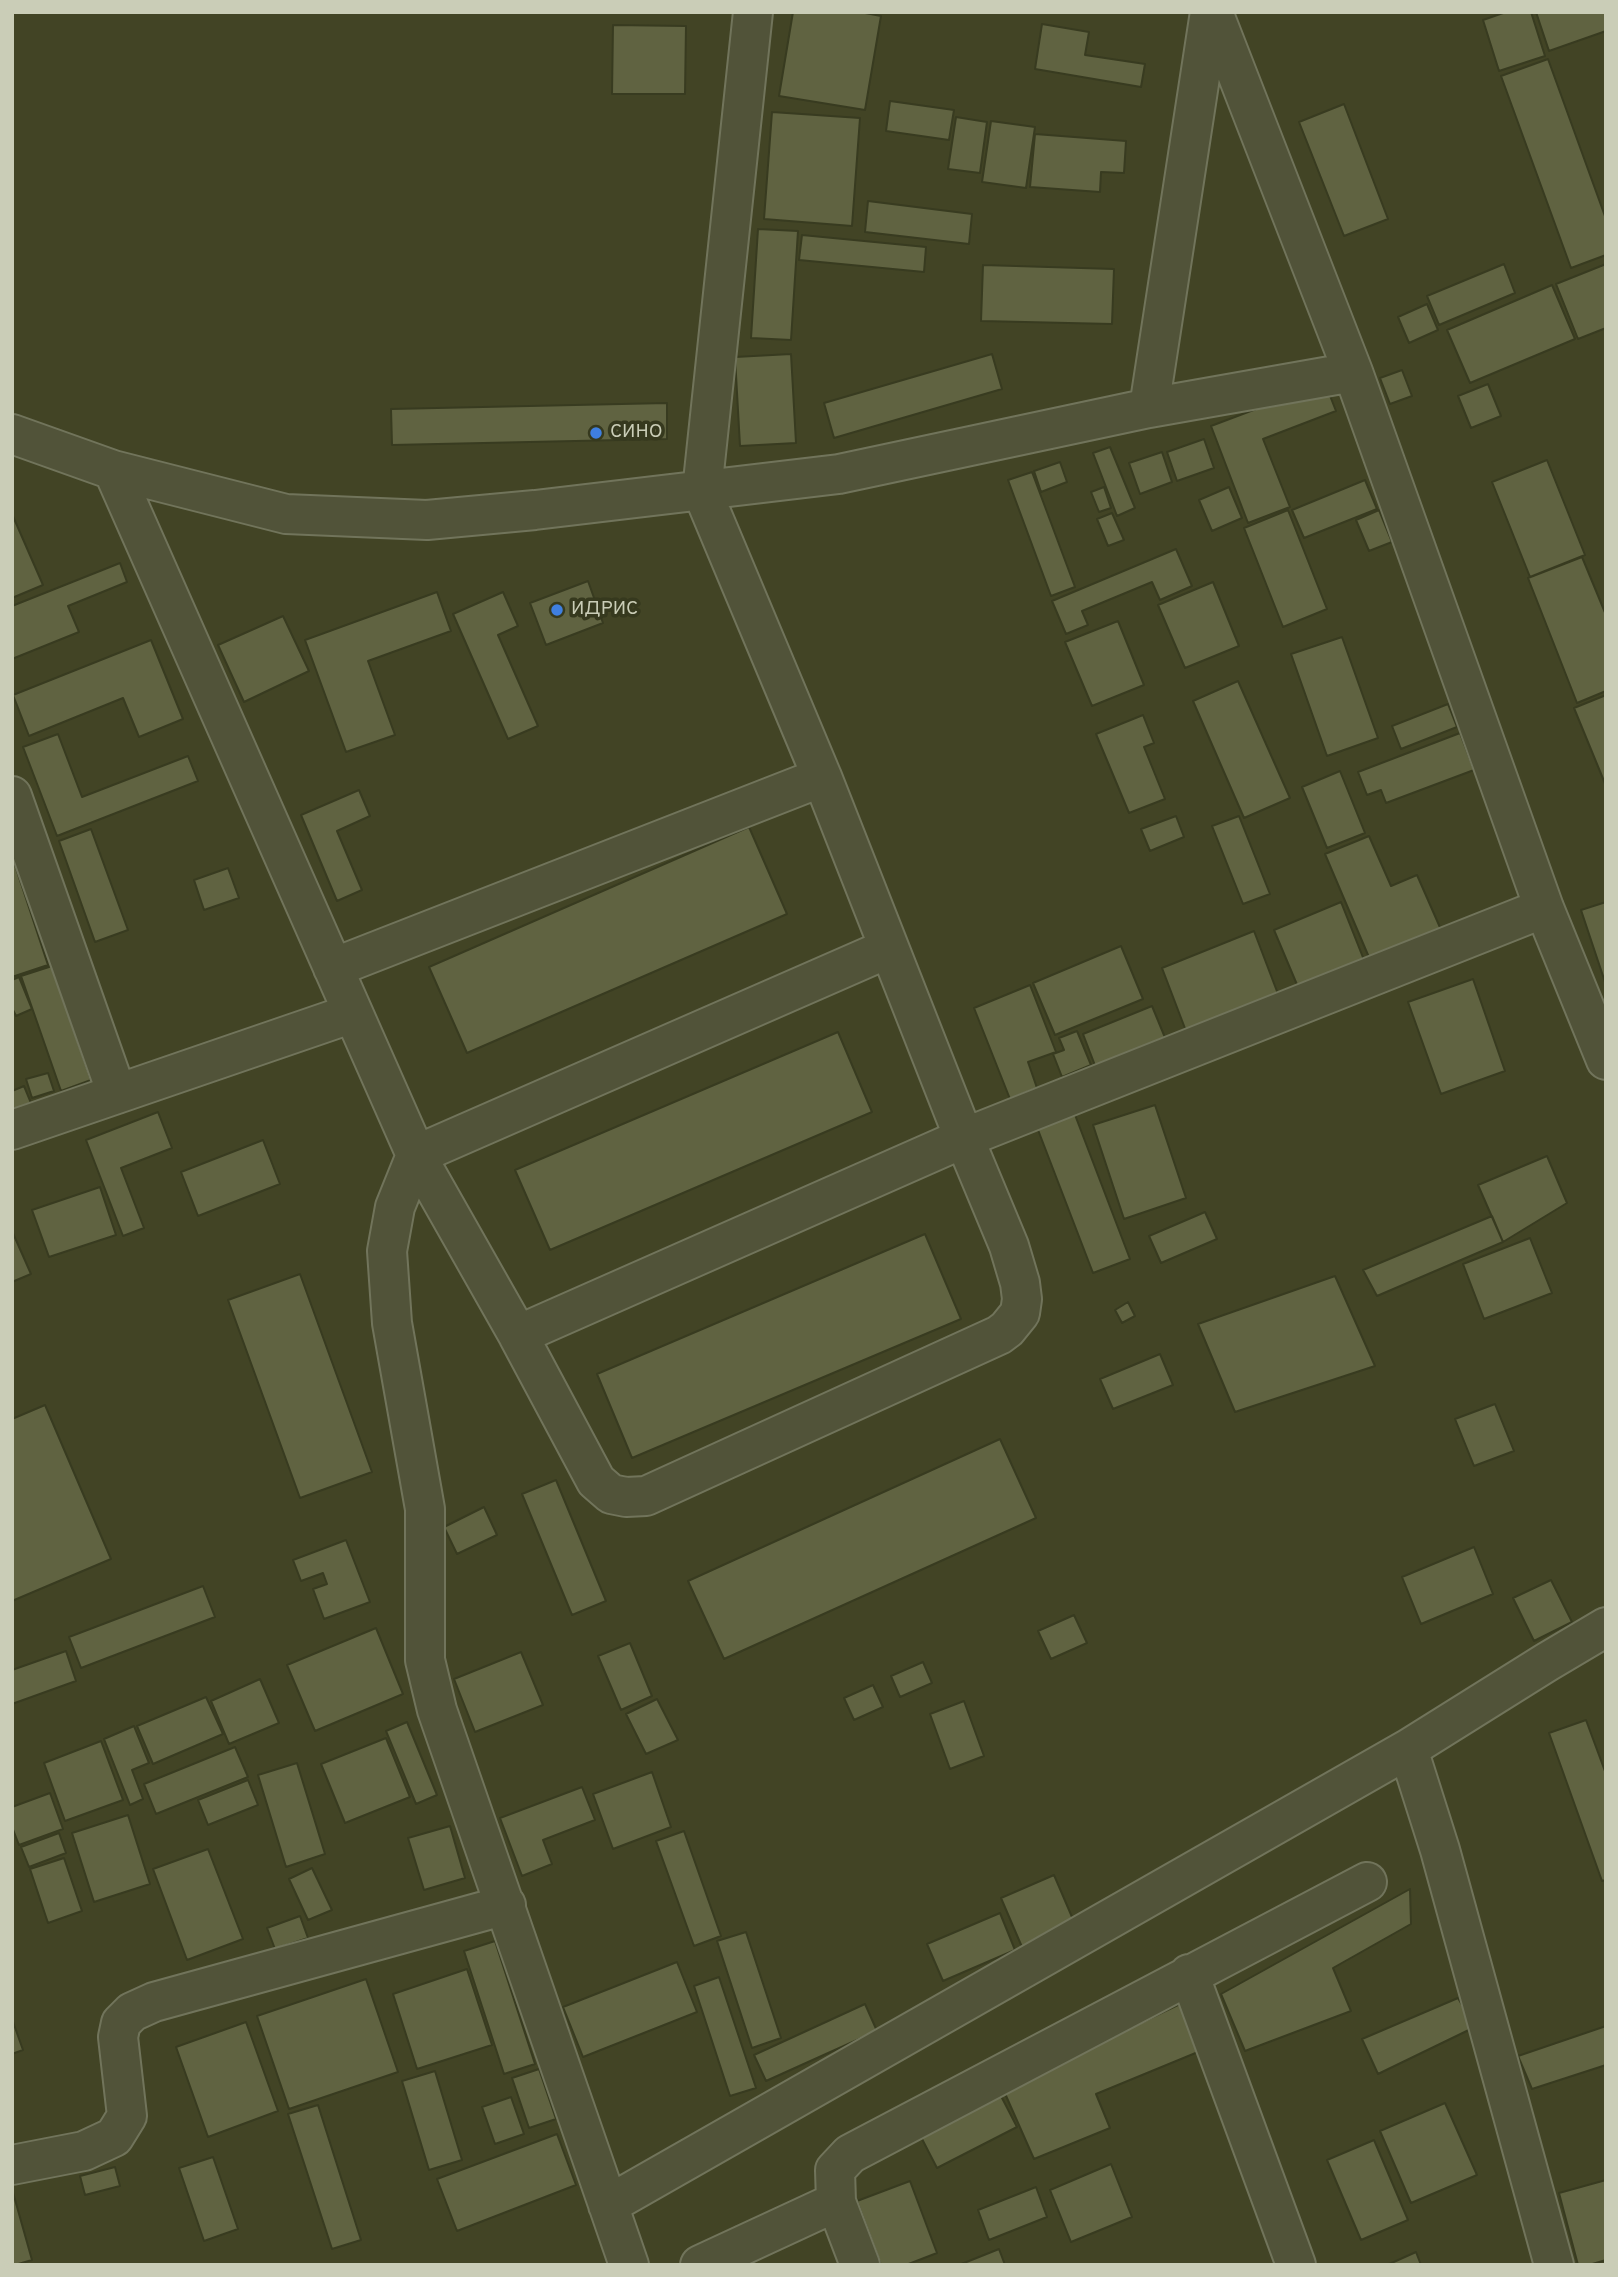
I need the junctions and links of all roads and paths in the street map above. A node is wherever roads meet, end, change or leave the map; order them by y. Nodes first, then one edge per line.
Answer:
1 (753, 12) edge
2 (1211, 12) edge
3 (1353, 372) junction
4 (1149, 408) junction
5 (12, 434) edge
6 (113, 470) junction
7 (702, 491) junction
8 (822, 777) junction
9 (12, 796) edge
10 (1544, 908) junction
11 (889, 948) junction
12 (333, 968) junction
13 (353, 1013) junction
14 (1606, 1060) edge
15 (117, 1094) junction
16 (12, 1130) edge
17 (964, 1138) junction
18 (416, 1155) junction
19 (518, 1335) junction
20 (1606, 1627) edge
21 (1408, 1749) junction
22 (1367, 1882) dead end
23 (506, 1905) junction
24 (1189, 1974) junction
25 (12, 2165) edge
26 (836, 2202) junction
27 (608, 2204) junction
28 (629, 2265) edge
29 (700, 2265) edge
30 (860, 2265) edge
31 (1296, 2265) edge
32 (1554, 2265) edge

1 - 7 street
2 - 3 street
2 - 4 street
3 - 4 street
3 - 10 street
4 - 7 street
5 - 6 street
6 - 7 street
6 - 12 street
7 - 8 street
8 - 11 street
8 - 12 street
9 - 15 street
10 - 14 street
10 - 17 street
11 - 17 street
11 - 18 street
12 - 13 street
13 - 15 street
13 - 18 street
15 - 16 street
17 - 19 street
17 - 19 street
18 - 19 street
18 - 23 street
20 - 21 street
21 - 27 street
21 - 32 street
22 - 24 street
23 - 25 street
23 - 27 street
24 - 26 street
24 - 31 street
26 - 29 street
26 - 30 street
27 - 28 street

